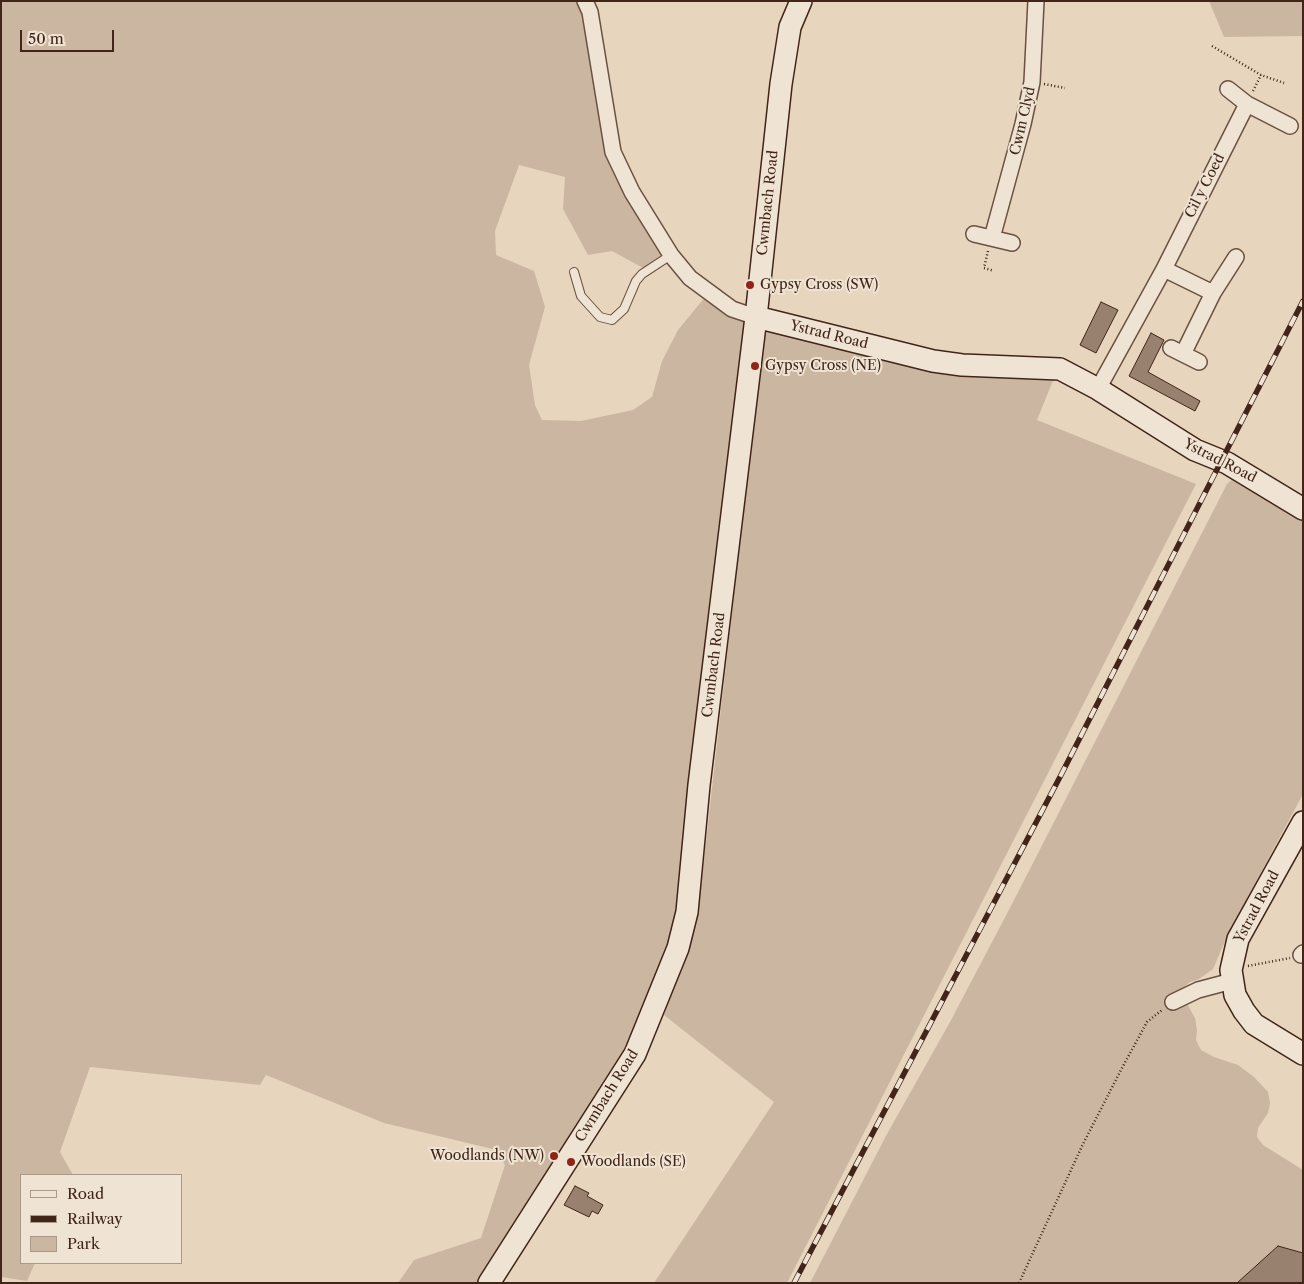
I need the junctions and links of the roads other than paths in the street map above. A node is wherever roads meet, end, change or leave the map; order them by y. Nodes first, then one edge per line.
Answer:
1 (585, 1) edge
2 (801, 1) edge
3 (1036, 1) edge
4 (1228, 89) dead end
5 (1247, 104) junction
6 (1290, 126) dead end
7 (974, 234) dead end
8 (992, 238) junction
9 (1012, 243) dead end
10 (671, 255) junction
11 (1236, 257) dead end
12 (1164, 269) junction
13 (574, 272) dead end
14 (1213, 293) junction
15 (756, 317) junction
16 (1199, 362) dead end
17 (1098, 389) junction
18 (1303, 509) edge
19 (1301, 831) edge
20 (1231, 975) junction
21 (1173, 1002) road end
22 (1303, 1054) edge
23 (489, 1283) edge

1 - 10 street, Ystrad Road
2 - 15 main road, Cwmbach Road
3 - 8 street, Cwm Clyd
4 - 5 street
5 - 6 street
5 - 12 street, Cil y Coed
7 - 8 street
8 - 9 street
10 - 13 lane
10 - 15 street, Ystrad Road
11 - 14 street
12 - 14 street
12 - 17 street, Cil y Coed
14 - 16 street
15 - 17 main road, Ystrad Road
15 - 23 main road, Cwmbach Road
17 - 18 main road, Ystrad Road
19 - 20 main road, Ystrad Road
20 - 21 street
20 - 22 main road

